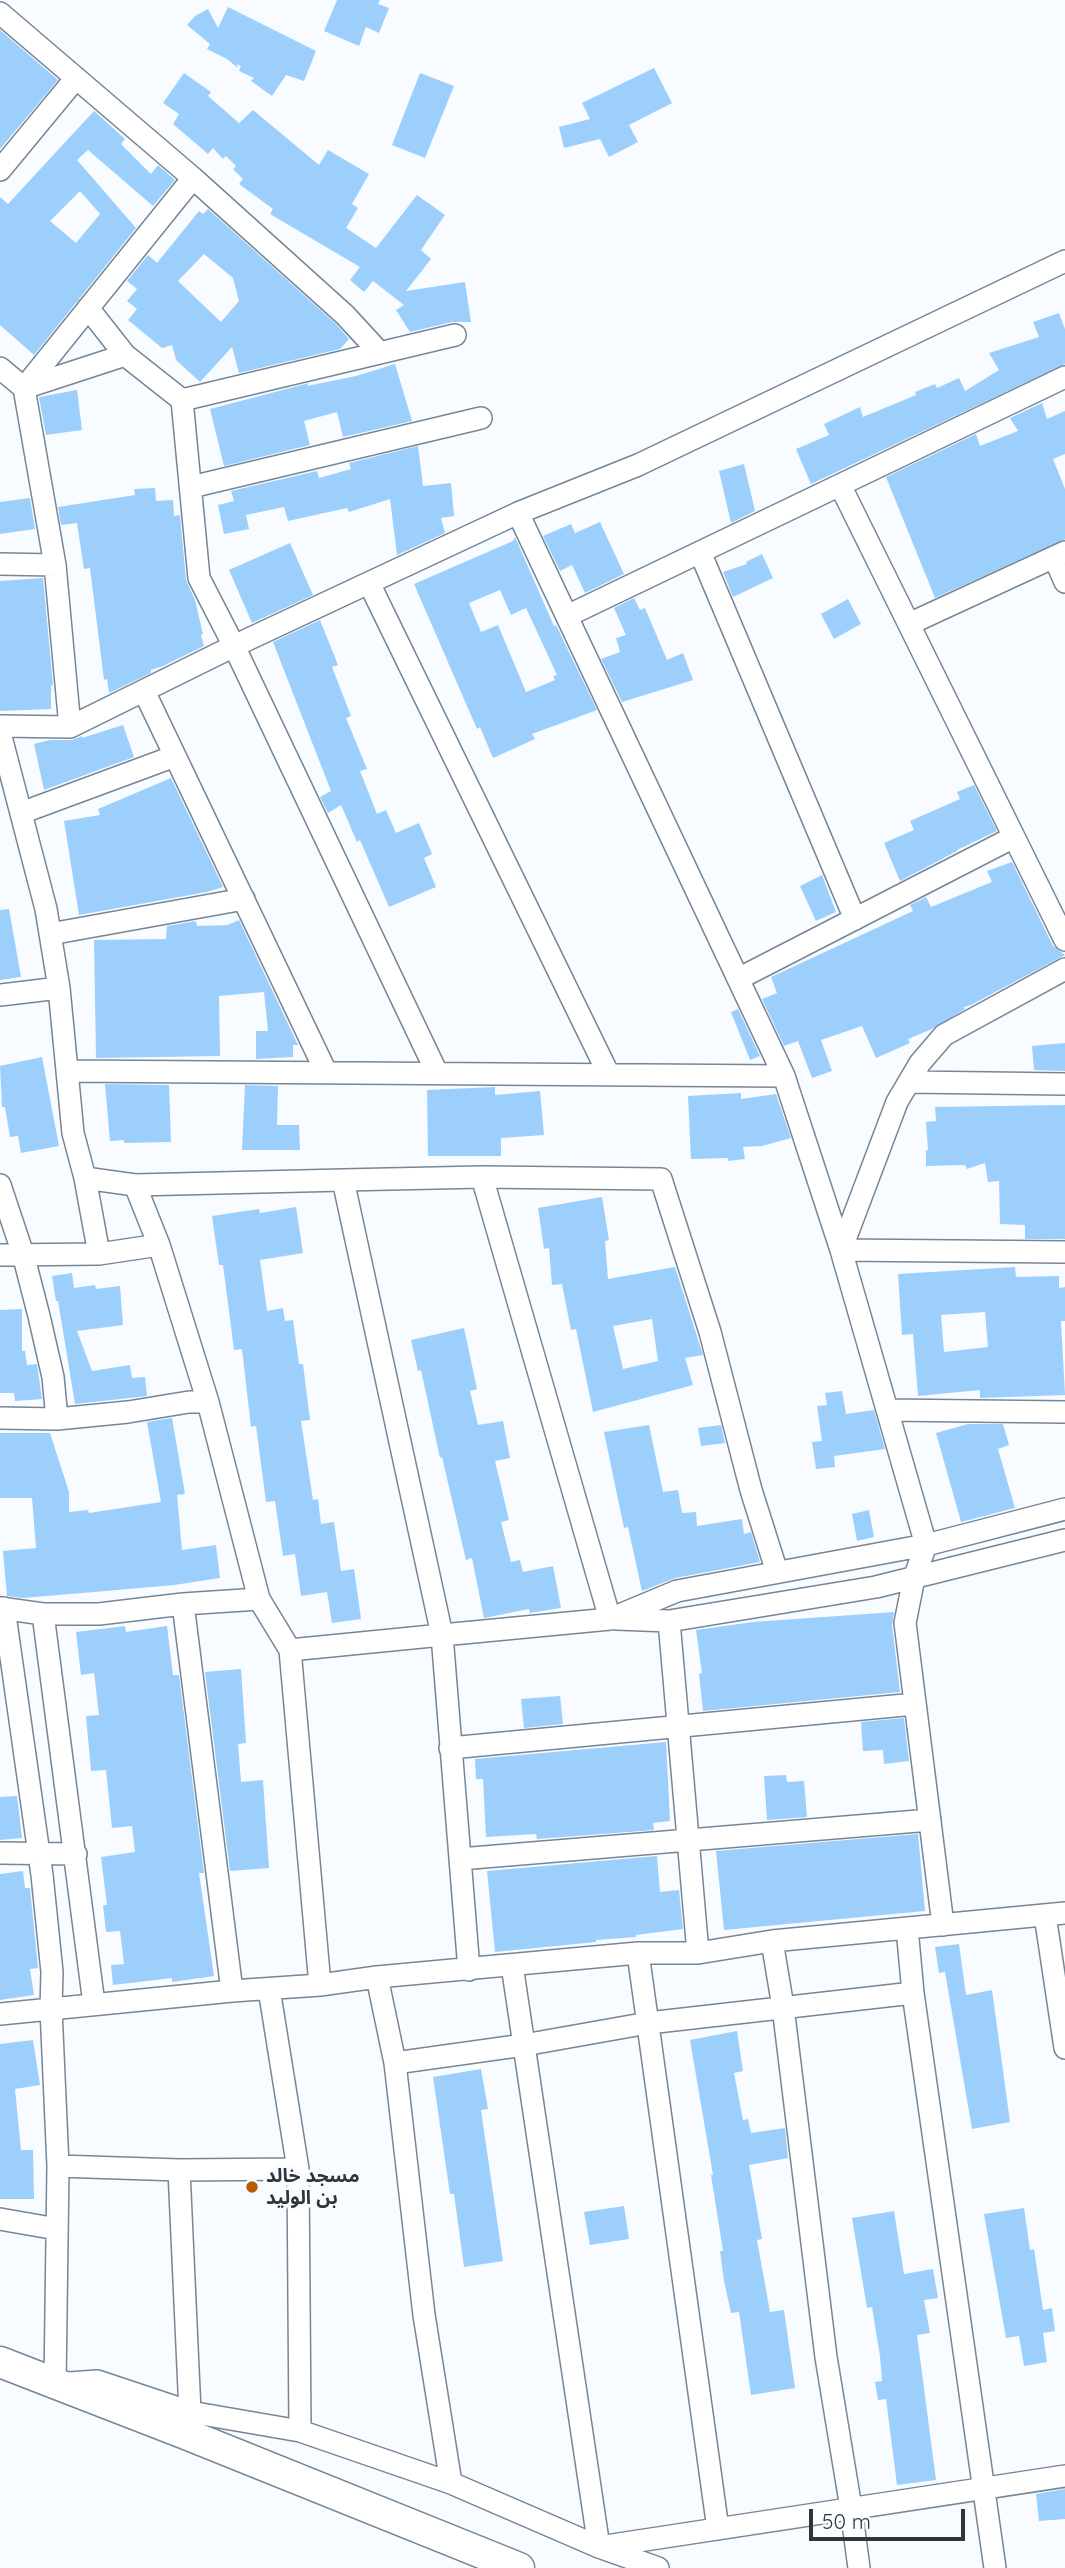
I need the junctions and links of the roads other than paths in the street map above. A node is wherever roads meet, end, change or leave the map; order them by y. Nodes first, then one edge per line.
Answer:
1 (0, 13) edge
2 (76, 78) junction
3 (0, 170) edge
4 (193, 178) junction
5 (1065, 261) edge
6 (89, 308) junction
7 (455, 335) dead end
8 (380, 352) junction
9 (125, 355) junction
10 (0, 368) edge
11 (1065, 377) edge
12 (24, 388) junction
13 (182, 400) junction
14 (481, 418) dead end
15 (840, 485) junction
16 (191, 487) junction
17 (518, 513) junction
18 (700, 552) junction
19 (1059, 554) edge
20 (0, 564) edge
21 (55, 565) junction
22 (1065, 582) edge
23 (369, 583) junction
24 (567, 616) junction
25 (909, 624) junction
26 (234, 646) junction
27 (144, 691) junction
28 (0, 726) edge
29 (70, 727) junction
30 (0, 733) edge
31 (175, 756) junction
32 (21, 813) junction
33 (1014, 838) junction
34 (244, 899) junction
35 (855, 919) junction
36 (50, 934) junction
37 (1065, 940) edge
38 (1065, 970) edge
39 (738, 978) junction
40 (59, 988) junction
41 (0, 995) edge
42 (67, 1071) junction
43 (326, 1072) junction
44 (437, 1073) junction
45 (609, 1075) junction
46 (784, 1076) junction
47 (909, 1082) junction
48 (1065, 1084) edge
49 (482, 1177) junction
50 (85, 1178) junction
51 (343, 1180) junction
52 (0, 1185) edge
53 (135, 1185) junction
54 (159, 1245) junction
55 (841, 1250) junction
56 (1065, 1252) edge
57 (23, 1254) junction
58 (99, 1254) junction
59 (0, 1255) edge
60 (208, 1402) junction
61 (887, 1410) junction
62 (1065, 1412) edge
63 (0, 1418) edge
64 (57, 1419) junction
65 (1065, 1509) edge
66 (1065, 1540) edge
67 (926, 1545) junction
68 (777, 1572) junction
69 (914, 1578) junction
70 (259, 1599) junction
71 (183, 1604) junction
72 (2, 1608) edge
73 (43, 1614) junction
74 (610, 1619) junction
75 (669, 1621) junction
76 (442, 1635) junction
77 (290, 1650) junction
78 (915, 1704) junction
79 (678, 1728) junction
80 (450, 1748) junction
81 (930, 1820) junction
82 (688, 1840) junction
83 (0, 1853) edge
84 (39, 1854) junction
85 (76, 1854) junction
86 (460, 1858) junction
87 (1055, 1914) edge
88 (943, 1925) junction
89 (907, 1928) junction
90 (772, 1941) junction
91 (698, 1952) junction
92 (638, 1953) junction
93 (512, 1965) junction
94 (469, 1970) junction
95 (377, 1977) junction
96 (320, 1986) junction
97 (269, 1989) junction
98 (232, 1991) junction
99 (913, 1993) junction
100 (94, 2004) junction
101 (783, 2007) junction
102 (51, 2009) junction
103 (0, 2014) edge
104 (648, 2023) junction
105 (524, 2045) junction
106 (1065, 2048) edge
107 (395, 2063) junction
108 (58, 2166) junction
109 (298, 2169) junction
110 (179, 2171) junction
111 (0, 2219) edge
112 (57, 2229) junction
113 (0, 2362) edge
114 (55, 2384) junction
115 (190, 2412) junction
116 (300, 2431) junction
117 (1065, 2476) edge
118 (451, 2483) junction
119 (983, 2488) junction
120 (851, 2508) junction
121 (718, 2529) junction
122 (599, 2547) junction
123 (519, 2568) edge
124 (658, 2568) edge
125 (859, 2568) edge
126 (995, 2568) edge

1 - 2 street
2 - 3 street
2 - 4 street
4 - 6 street
4 - 8 street
5 - 17 street
6 - 9 street
6 - 12 street
7 - 8 street
8 - 13 street
9 - 12 street
9 - 13 street
10 - 12 street
11 - 15 street
12 - 21 street
13 - 16 street
14 - 16 street
15 - 18 street
15 - 25 street
16 - 26 street
17 - 23 street
17 - 24 street
18 - 24 street
18 - 35 street
19 - 22 street
19 - 25 street
20 - 21 street
21 - 29 street
23 - 26 street
23 - 45 street
24 - 39 street
25 - 33 street
26 - 27 street
26 - 44 street
27 - 29 street
27 - 31 street
28 - 29 street
30 - 32 street
31 - 32 street
31 - 34 street
32 - 36 street
33 - 35 street
33 - 37 street
34 - 36 street
34 - 43 street
35 - 39 street
36 - 40 street
38 - 47 street
39 - 46 street
40 - 41 street
40 - 42 street
42 - 43 street
42 - 50 street
43 - 44 street
44 - 45 street
45 - 46 street
46 - 55 street
47 - 48 street
47 - 55 street
49 - 51 street
49 - 68 street
49 - 74 street
50 - 53 street
50 - 58 street
51 - 53 street
51 - 76 street
52 - 57 street
53 - 54 street
54 - 58 street
54 - 60 street
55 - 56 street
55 - 61 street
57 - 58 street
57 - 59 street
57 - 64 street
60 - 64 street
60 - 70 street
61 - 62 street
61 - 67 street
63 - 64 street
65 - 67 street
66 - 69 street
67 - 68 street
67 - 69 street
68 - 74 street
69 - 75 street
69 - 78 street
70 - 71 street
70 - 77 street
71 - 73 street
71 - 98 street
72 - 73 street
72 - 84 street
73 - 85 street
74 - 75 street
74 - 76 street
75 - 79 street
76 - 77 street
76 - 80 street
77 - 96 street
78 - 79 street
78 - 81 street
79 - 80 street
79 - 82 street
80 - 86 street
81 - 82 street
81 - 88 street
82 - 86 street
82 - 91 street
83 - 84 street
84 - 85 street
84 - 102 street
85 - 100 street
86 - 94 street
87 - 88 street
87 - 106 street
88 - 89 street
89 - 90 street
89 - 99 street
90 - 91 street
90 - 101 street
91 - 92 street
92 - 93 street
92 - 104 street
93 - 94 street
93 - 105 street
94 - 95 street
95 - 96 street
95 - 107 street
96 - 97 street
97 - 98 street
97 - 109 street
98 - 100 street
99 - 101 street
99 - 119 street
100 - 102 street
101 - 104 street
101 - 120 street
102 - 103 street
102 - 108 street
104 - 105 street
104 - 121 street
105 - 107 street
105 - 122 street
107 - 118 street
108 - 110 street
108 - 112 street
109 - 110 street
109 - 116 street
110 - 115 street
111 - 112 street
112 - 114 street
113 - 114 main road
114 - 115 street
114 - 123 main road
115 - 116 street
116 - 118 street
117 - 119 street
118 - 122 street
119 - 120 street
119 - 126 street
120 - 121 street
120 - 125 street
121 - 122 street
122 - 124 street

